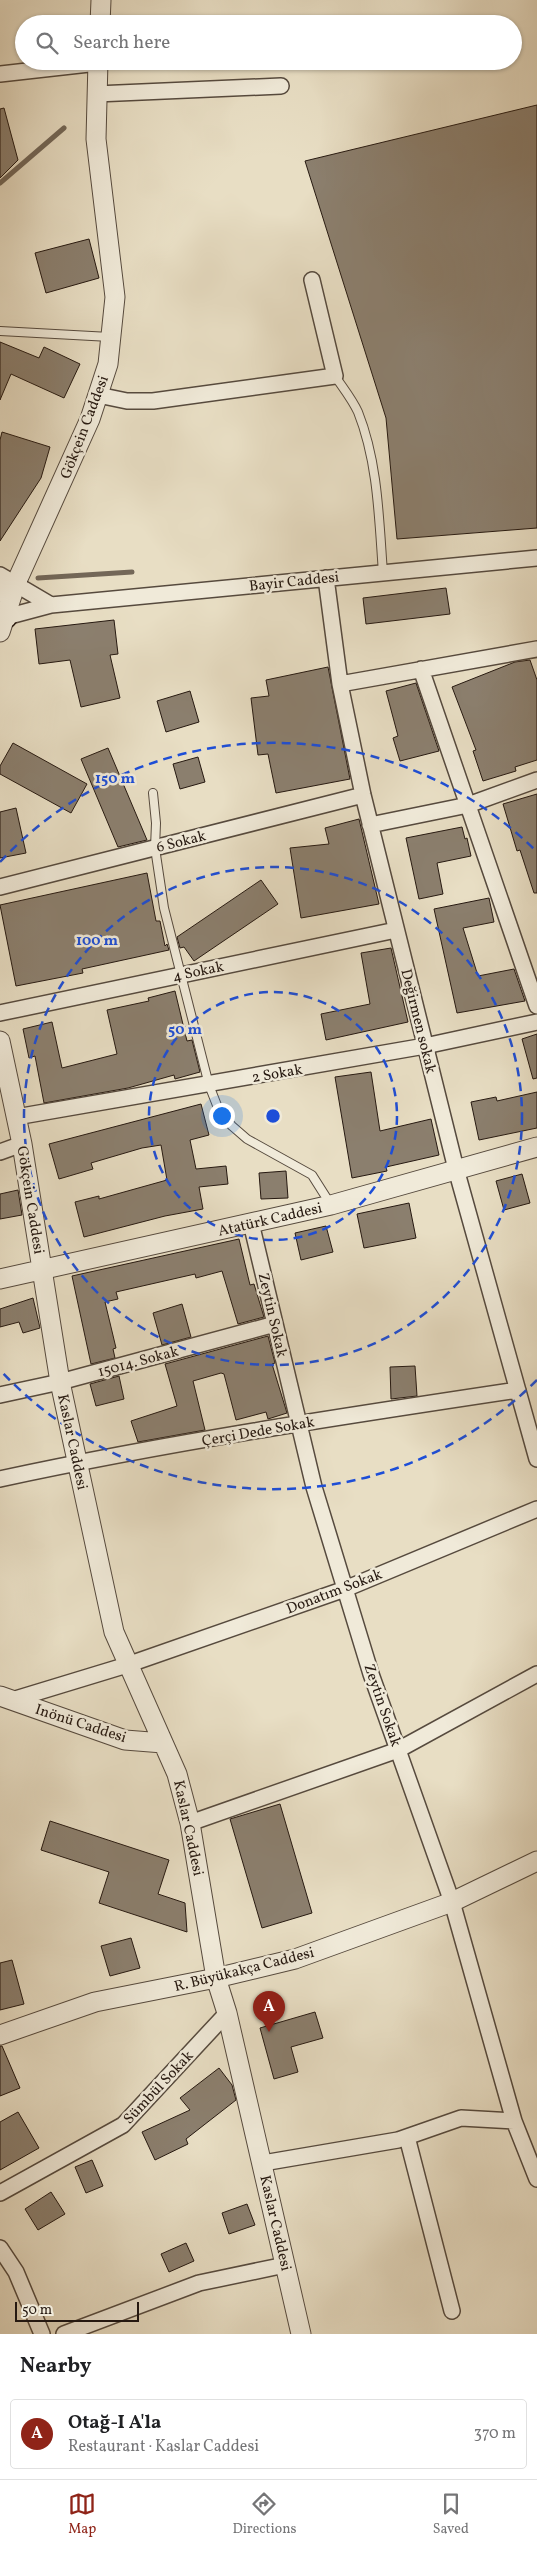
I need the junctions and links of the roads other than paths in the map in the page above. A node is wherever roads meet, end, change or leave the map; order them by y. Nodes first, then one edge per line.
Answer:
1 (102, 0) edge
2 (101, 15) edge
3 (33, 70) edge
4 (98, 70) edge
5 (0, 74) edge
6 (281, 86) dead end
7 (96, 94) junction
8 (312, 280) dead end
9 (0, 331) edge
10 (110, 338) junction
11 (335, 376) junction
12 (98, 395) junction
13 (537, 558) edge
14 (383, 572) junction
15 (326, 578) junction
16 (5, 583) edge
17 (51, 605) junction
18 (2, 623) edge
19 (536, 651) edge
20 (421, 669) junction
21 (340, 684) junction
22 (537, 780) edge
23 (152, 794) dead end
24 (363, 795) junction
25 (468, 805) junction
26 (370, 825) junction
27 (155, 848) junction
28 (0, 887) edge
29 (396, 930) junction
30 (180, 975) junction
31 (537, 1006) edge
32 (0, 1013) edge
33 (537, 1022) edge
34 (0, 1041) edge
35 (425, 1046) junction
36 (209, 1085) junction
37 (16, 1117) junction
38 (22, 1144) junction
39 (537, 1148) edge
40 (0, 1152) edge
41 (456, 1169) junction
42 (331, 1205) junction
43 (251, 1223) junction
44 (42, 1271) junction
45 (0, 1279) edge
46 (275, 1324) junction
47 (60, 1382) junction
48 (518, 1390) junction
49 (0, 1394) edge
50 (299, 1423) junction
51 (537, 1459) edge
52 (78, 1462) junction
53 (0, 1479) edge
54 (537, 1509) edge
55 (345, 1589) junction
56 (127, 1665) junction
57 (537, 1674) edge
58 (6, 1698) edge
59 (163, 1743) junction
60 (398, 1750) junction
61 (190, 1823) junction
62 (537, 1861) edge
63 (452, 1902) junction
64 (216, 1978) junction
65 (227, 2013) junction
66 (0, 2034) edge
67 (514, 2121) junction
68 (407, 2137) junction
69 (263, 2163) junction
70 (537, 2179) edge
71 (0, 2193) edge
72 (0, 2248) edge
73 (285, 2265) junction
74 (452, 2312) dead end
75 (42, 2334) edge
76 (64, 2334) edge
77 (301, 2334) edge

1 - 2 street
3 - 5 street
4 - 7 street, Gökçein Caddesi
6 - 7 street
7 - 10 street, Gökçein Caddesi
8 - 11 street
9 - 10 lane
10 - 12 street, Gökçein Caddesi
11 - 12 street
11 - 14 lane
12 - 16 street, Gökçein Caddesi
13 - 14 street, Bayir Caddesi
14 - 15 street, Bayir Caddesi
15 - 17 street, Bayir Caddesi
15 - 21 street, Değirmen sokak
16 - 17 street
16 - 18 street, Gökçein Caddesi
17 - 18 street, Bayir Caddesi
19 - 20 street
20 - 21 street
20 - 25 street
21 - 24 street, Değirmen sokak
22 - 25 street
23 - 27 lane
24 - 26 street, Değirmen sokak
24 - 27 street, 6 Sokak
25 - 26 street
25 - 31 street
26 - 29 street, Değirmen sokak
27 - 28 street, 6 Sokak
27 - 30 lane
29 - 30 street, 4 Sokak
29 - 35 street, Değirmen sokak
30 - 32 street, 4 Sokak
30 - 36 lane
33 - 35 street, 2 Sokak
34 - 37 street, Gökçein Caddesi
35 - 36 street, 2 Sokak
35 - 41 street, Değirmen sokak
36 - 37 street, 2 Sokak
36 - 42 lane
37 - 38 street, Gökçein Caddesi
38 - 40 street
38 - 44 street, Gökçein Caddesi
39 - 41 street, Atatürk Caddesi
41 - 42 street, Atatürk Caddesi
41 - 48 street, Değirmen sokak
42 - 43 street, Atatürk Caddesi
43 - 44 street, Atatürk Caddesi
43 - 46 street, Zeytin Sokak
44 - 45 street, Atatürk Caddesi
44 - 47 street, Kaslar Caddesi
46 - 47 street, 15014. Sokak
46 - 50 street, Zeytin Sokak
47 - 49 street, 15014. Sokak
47 - 52 street, Kaslar Caddesi
48 - 50 street, Çerçi Dede Sokak
48 - 51 street, Değirmen sokak
50 - 52 street, Çerçi Dede Sokak
50 - 55 street, Zeytin Sokak
52 - 53 street, Çerçi Dede Sokak
52 - 56 street, Kaslar Caddesi
54 - 55 street, Donatım Sokak
55 - 56 street, Donatım Sokak
55 - 60 street, Zeytin Sokak
56 - 58 street, Donatım Sokak
56 - 59 street, Kaslar Caddesi
57 - 60 street
58 - 59 street, Inönü Caddesi
59 - 61 street, Kaslar Caddesi
60 - 61 street
60 - 63 street, Zeytin Sokak
61 - 64 street, Kaslar Caddesi
62 - 63 street, R. Büyükakça Caddesi
63 - 64 street, R. Büyükakça Caddesi
63 - 67 street, Zeytin Sokak
64 - 65 street, Kaslar Caddesi
64 - 66 street, R. Büyükakça Caddesi
65 - 69 street, Kaslar Caddesi
65 - 71 street, Sümbül Sokak
67 - 68 street
67 - 70 street, Zeytin Sokak
68 - 69 street
68 - 74 street
69 - 73 street, Kaslar Caddesi
72 - 75 street
73 - 76 street
73 - 77 street, Kaslar Caddesi

